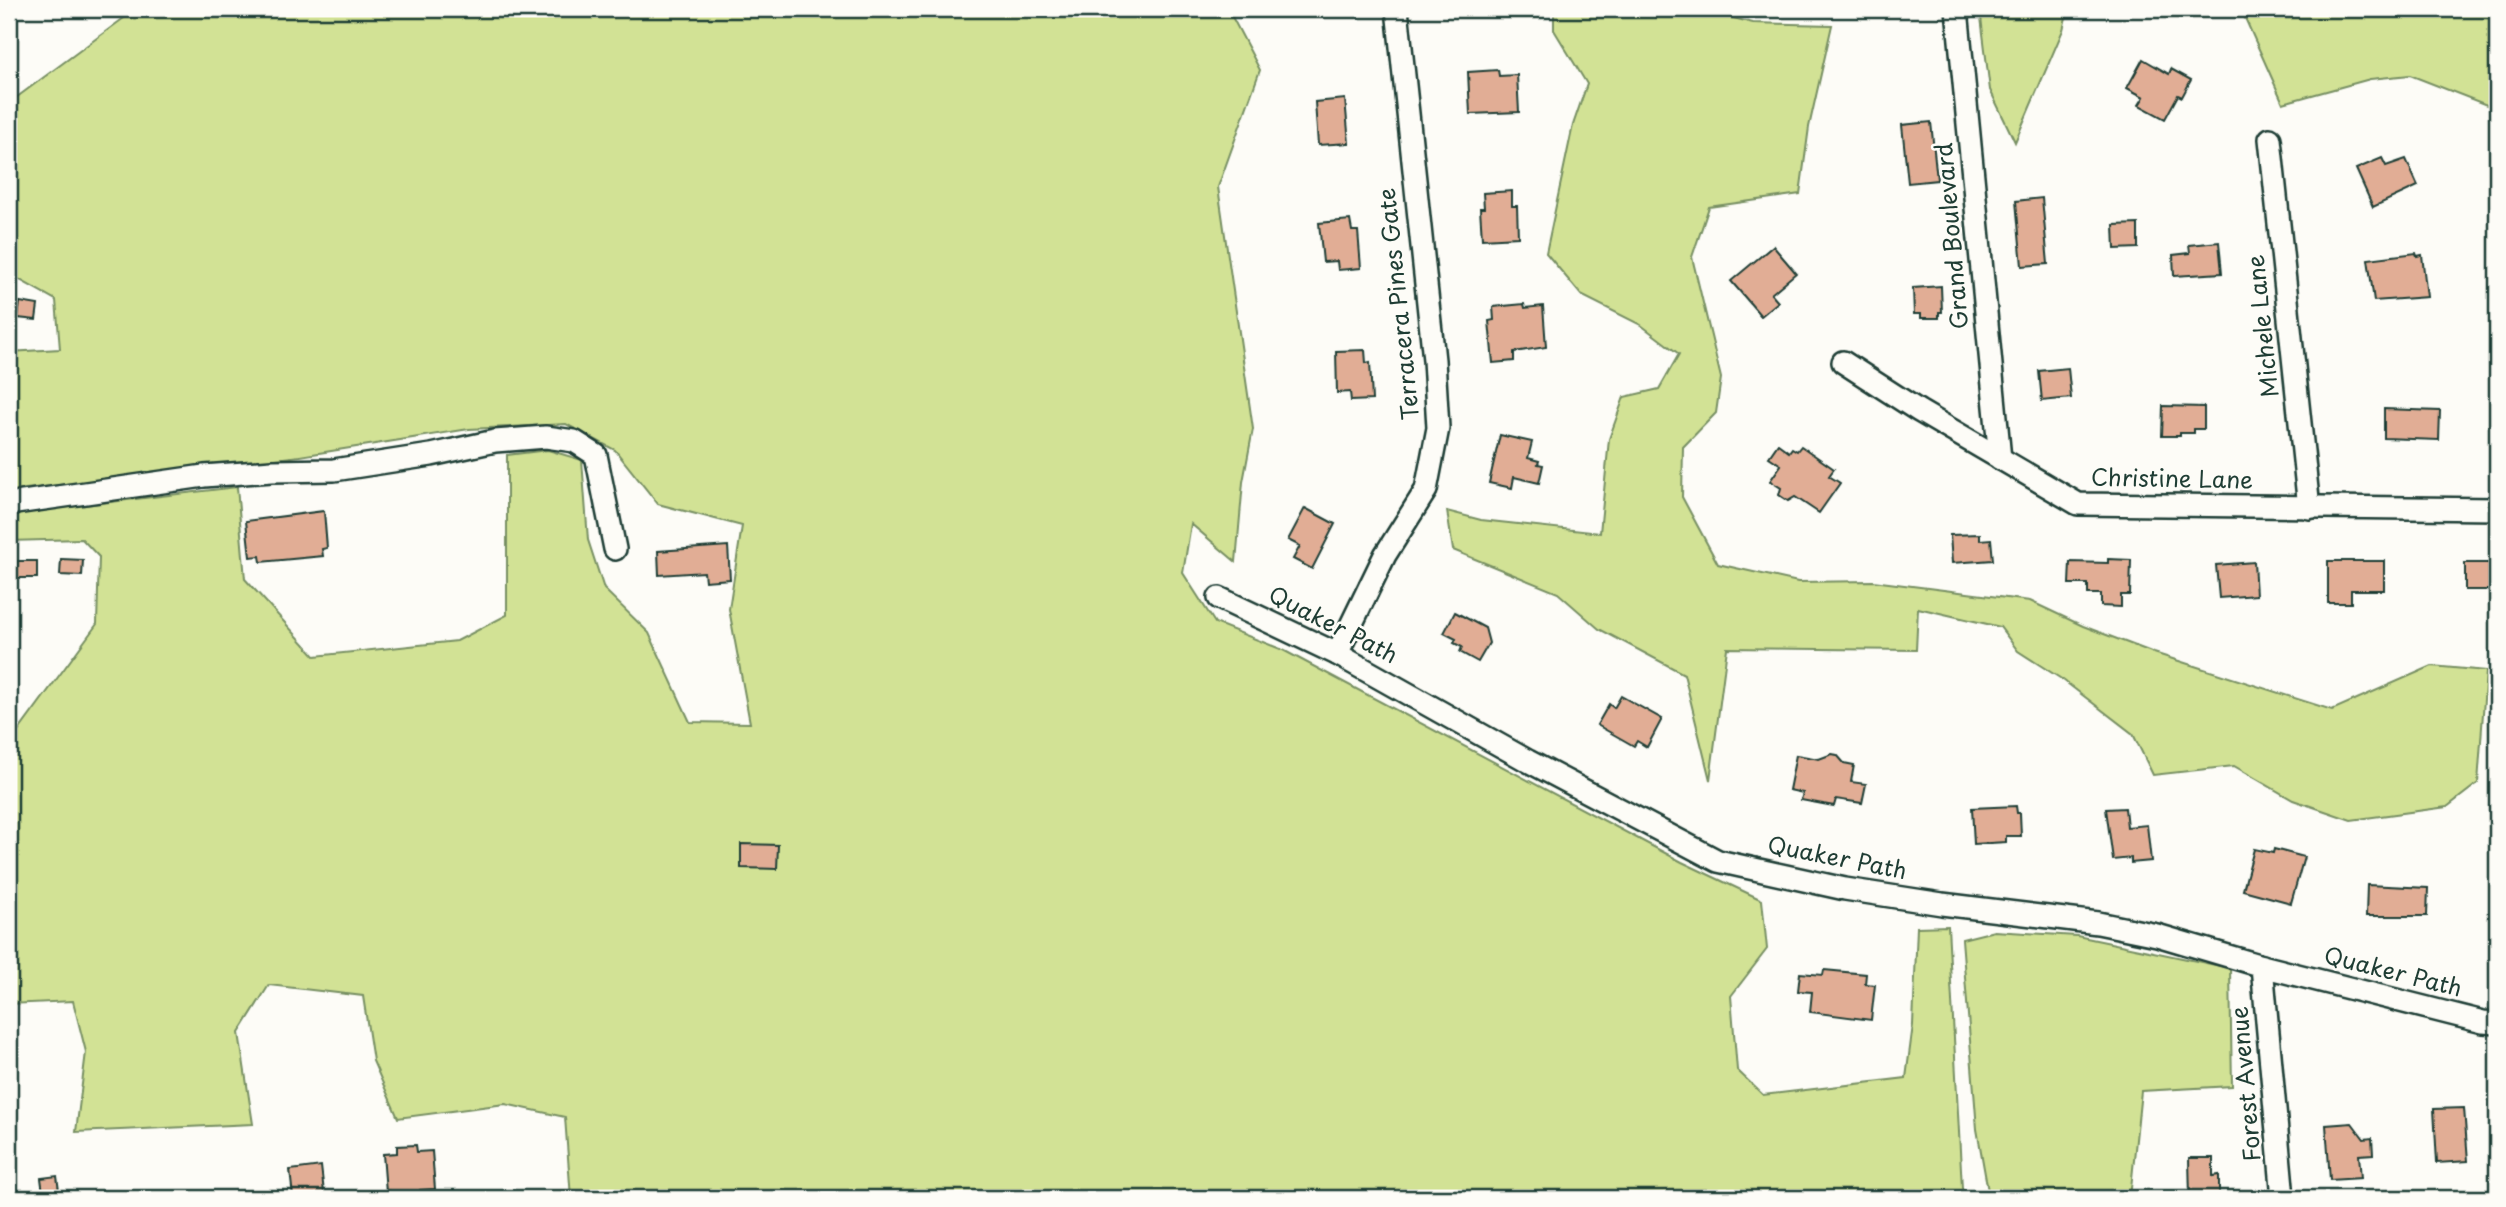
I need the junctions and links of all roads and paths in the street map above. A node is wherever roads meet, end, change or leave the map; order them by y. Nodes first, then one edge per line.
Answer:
1 (1397, 9) edge
2 (1957, 9) edge
3 (2270, 139) dead end
4 (1843, 362) dead end
5 (2000, 459) junction
6 (9, 503) edge
7 (2309, 508) junction
8 (2497, 509) edge
9 (615, 549) dead end
10 (1219, 598) dead end
11 (1337, 654) junction
12 (2262, 966) junction
13 (2497, 1023) edge
14 (2283, 1198) edge

1 - 11 street, Terracera Pines Gate
2 - 5 street, Grand Boulevard
3 - 7 street, Michele Lane
4 - 5 street, Christine Lane
5 - 7 street, Christine Lane
6 - 9 street
7 - 8 street, Christine Lane
10 - 11 street, Quaker Path
11 - 12 street, Quaker Path
12 - 13 street, Quaker Path
12 - 14 street, Forest Avenue

